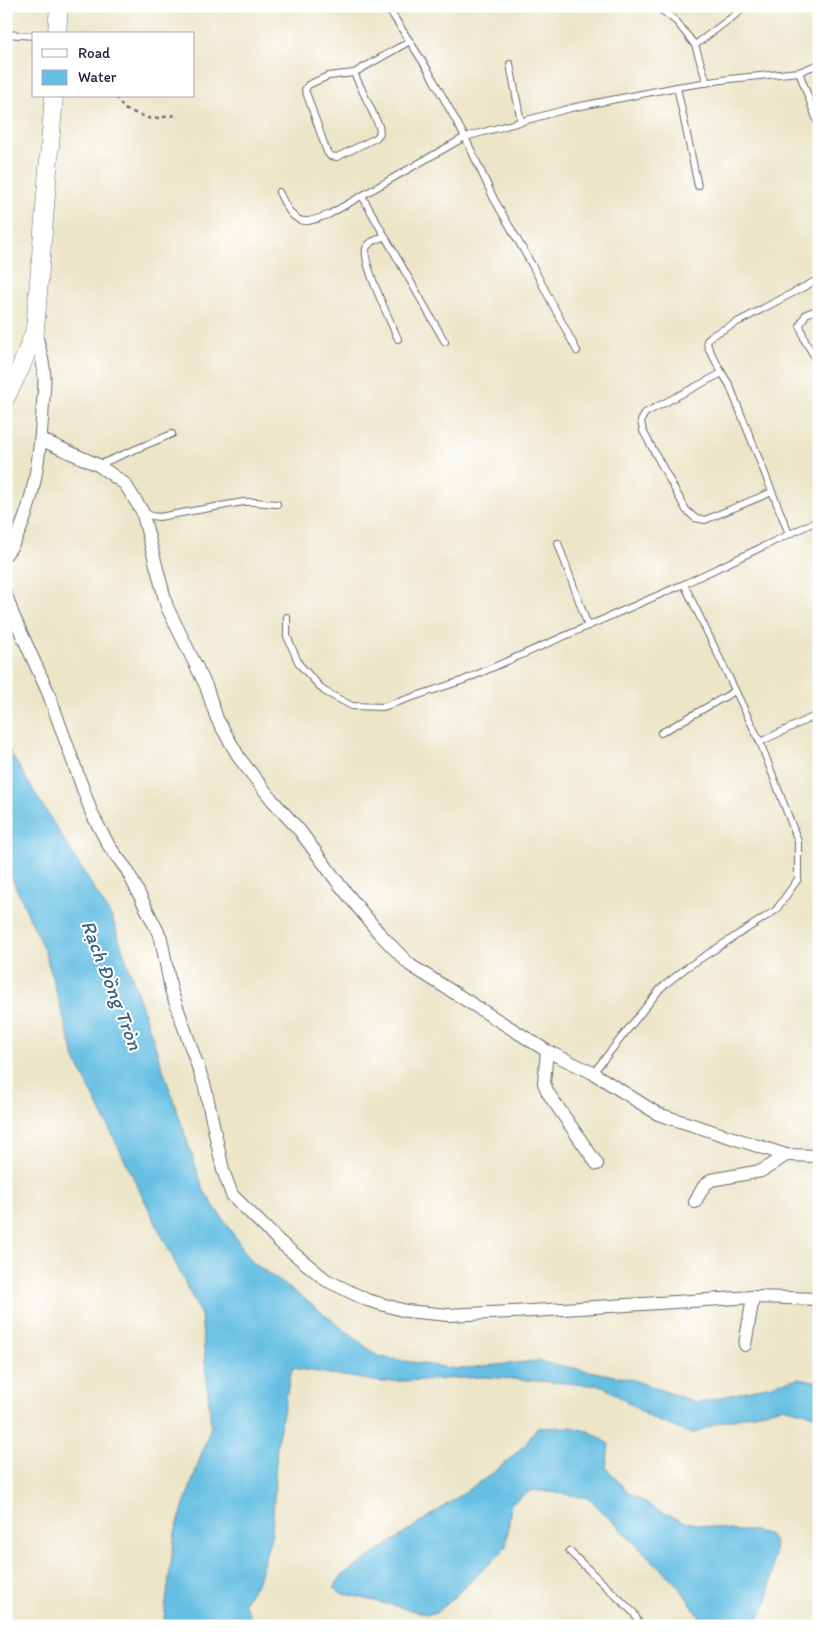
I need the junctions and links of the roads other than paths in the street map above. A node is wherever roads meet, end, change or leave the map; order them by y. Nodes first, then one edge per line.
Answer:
1 (59, 6) edge
2 (387, 6) edge
3 (656, 6) edge
4 (747, 6) edge
5 (57, 32) edge
6 (6, 34) edge
7 (32, 36) edge
8 (410, 42) junction
9 (694, 45) junction
10 (510, 64) dead end
11 (819, 64) edge
12 (799, 72) junction
13 (354, 73) junction
14 (707, 83) junction
15 (677, 87) junction
16 (54, 98) edge
17 (521, 122) junction
18 (819, 126) edge
19 (465, 137) junction
20 (698, 186) dead end
21 (279, 192) dead end
22 (362, 196) junction
23 (385, 236) junction
24 (819, 279) edge
25 (819, 309) edge
26 (35, 330) junction
27 (398, 339) dead end
28 (445, 342) dead end
29 (577, 351) dead end
30 (819, 364) edge
31 (722, 373) junction
32 (6, 397) edge
33 (172, 434) dead end
34 (42, 440) junction
35 (98, 464) junction
36 (772, 492) junction
37 (278, 504) dead end
38 (142, 511) junction
39 (819, 520) edge
40 (789, 534) junction
41 (558, 543) dead end
42 (6, 554) edge
43 (684, 584) junction
44 (6, 595) edge
45 (287, 617) dead end
46 (588, 626) junction
47 (735, 691) junction
48 (819, 714) edge
49 (661, 733) dead end
50 (760, 742) junction
51 (547, 1051) junction
52 (593, 1073) junction
53 (786, 1155) junction
54 (819, 1156) edge
55 (597, 1164) dead end
56 (696, 1202) dead end
57 (753, 1297) junction
58 (819, 1299) edge
59 (745, 1345) dead end
60 (569, 1551) dead end
61 (640, 1626) edge

1 - 5 main road
2 - 8 lane
3 - 9 lane
4 - 9 lane
6 - 7 lane
8 - 13 lane
8 - 19 lane
9 - 14 lane
10 - 17 lane
11 - 12 lane
12 - 14 lane
12 - 18 lane
13 - 13 lane
14 - 15 lane
15 - 17 lane
15 - 20 lane
16 - 26 main road
17 - 19 lane
19 - 22 lane
19 - 29 lane
21 - 22 lane
22 - 23 lane
23 - 27 lane
23 - 28 lane
24 - 31 lane
25 - 30 lane
26 - 32 main road
26 - 34 street
31 - 36 lane
31 - 36 lane
33 - 35 lane
34 - 35 street
34 - 42 street
35 - 38 street
36 - 40 lane
37 - 38 lane
38 - 51 street
39 - 40 lane
40 - 43 lane
41 - 46 lane
43 - 46 lane
43 - 47 lane
44 - 57 street
45 - 46 lane
47 - 49 lane
47 - 50 lane
48 - 50 lane
50 - 52 lane
51 - 52 street
51 - 55 street
52 - 53 street
53 - 54 street
53 - 56 street
57 - 58 street
57 - 59 street
60 - 61 lane

